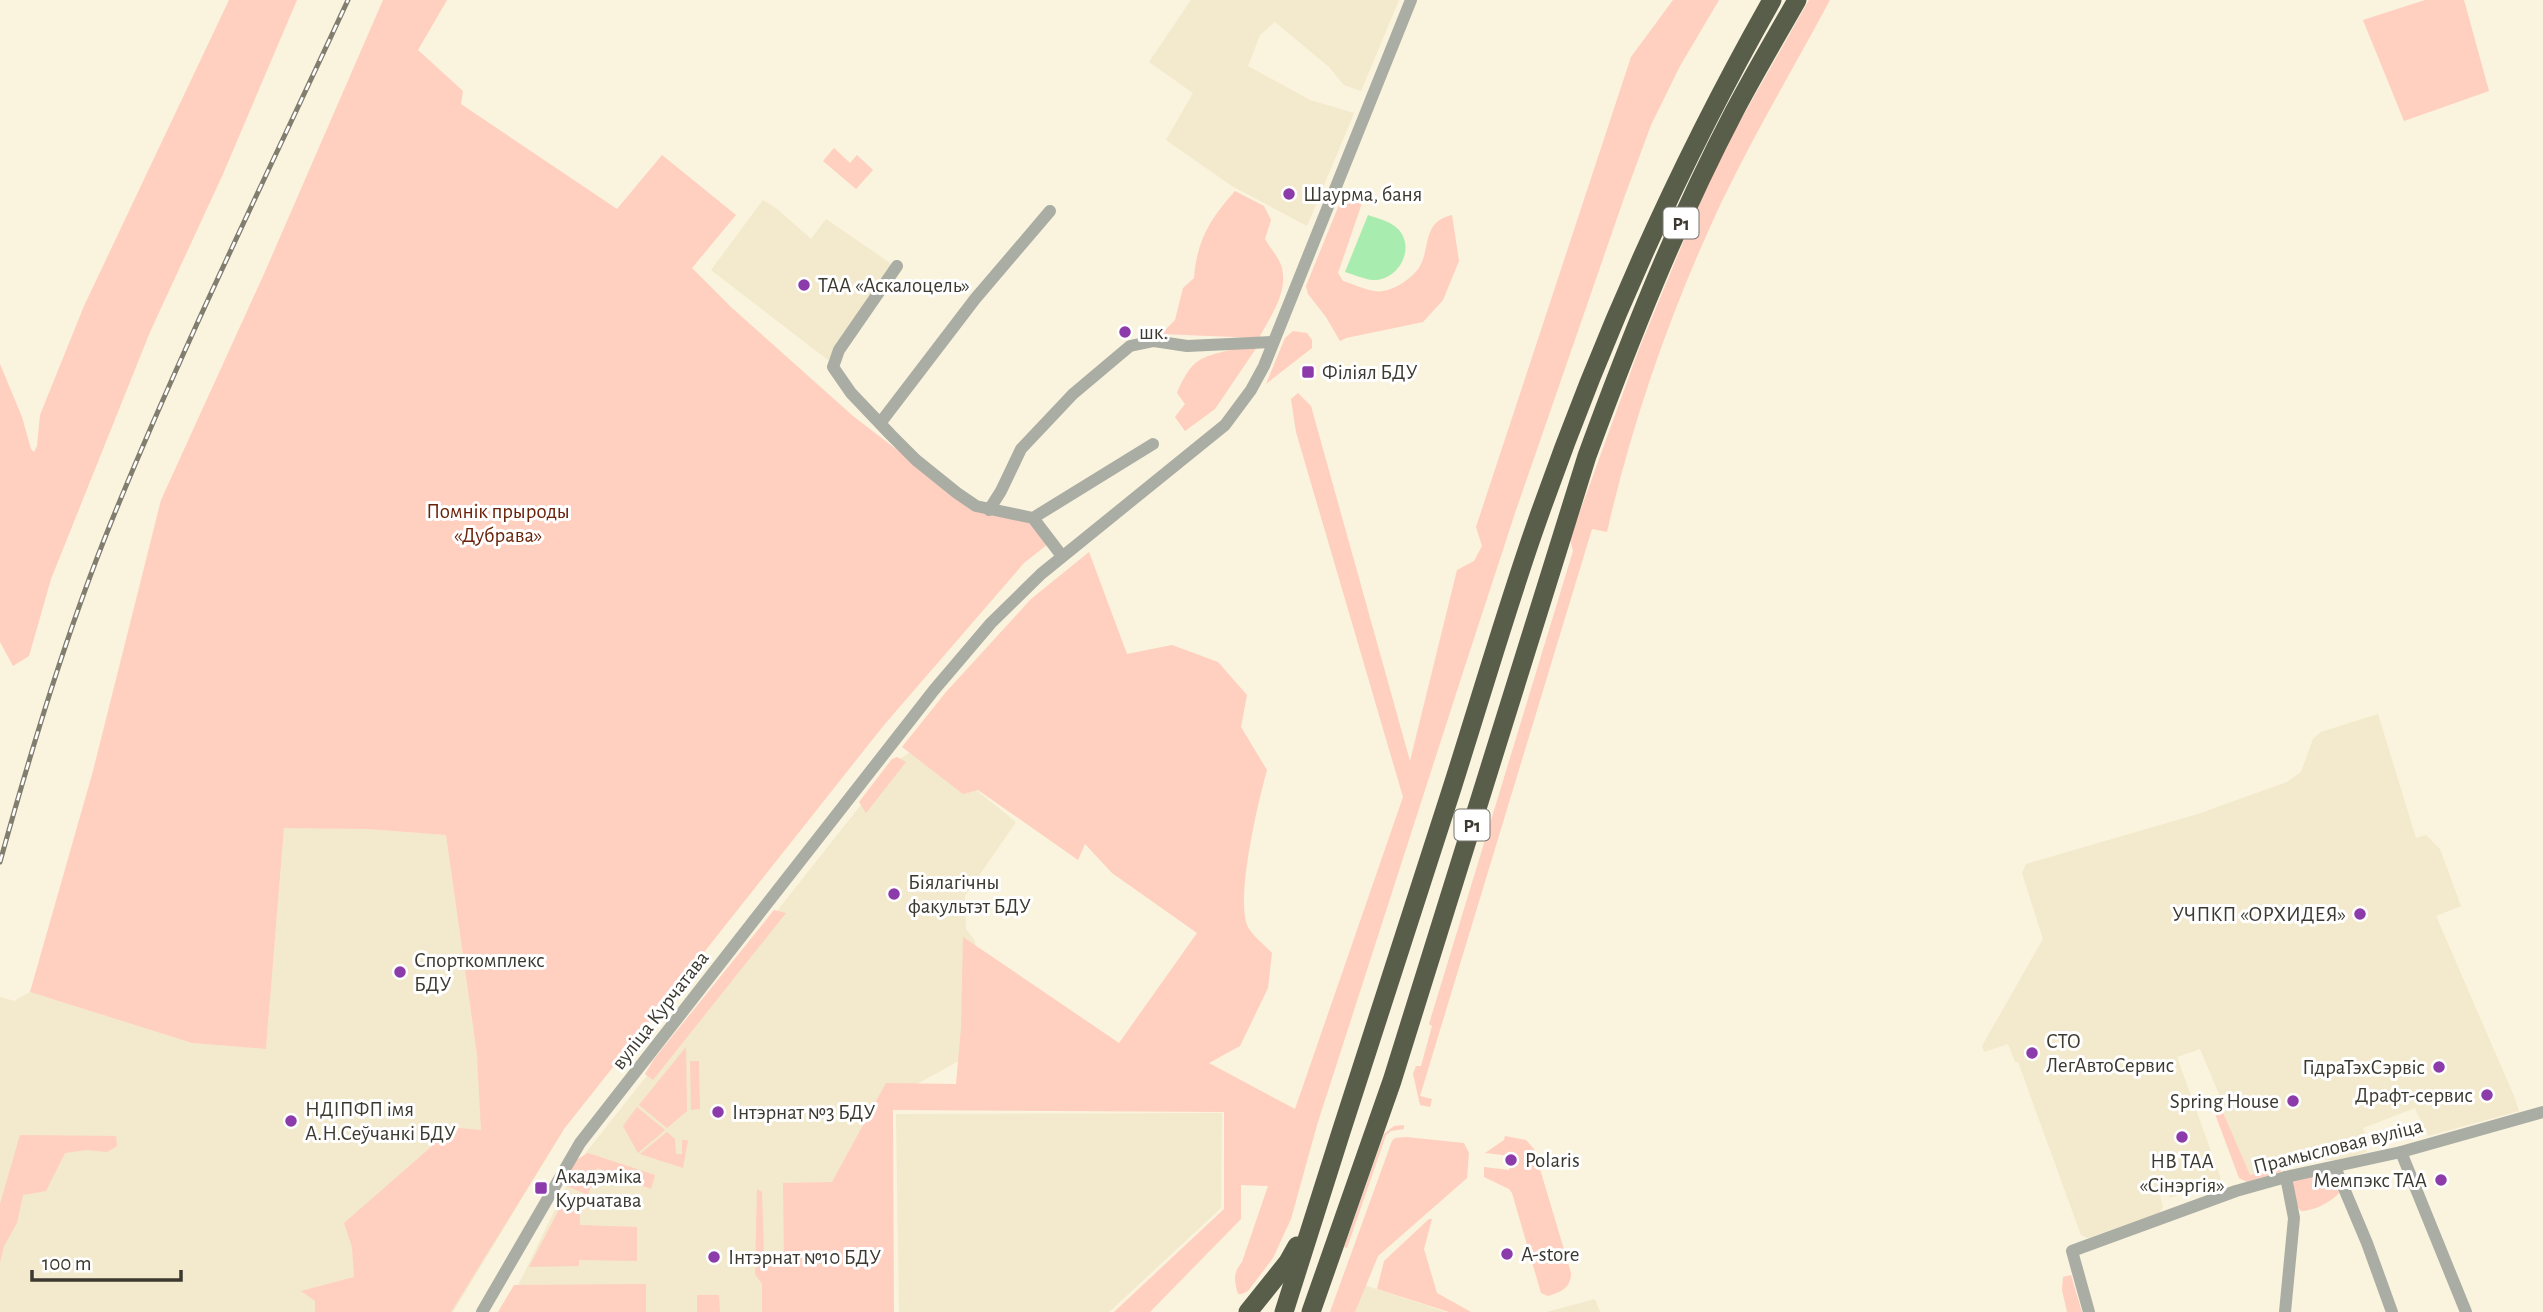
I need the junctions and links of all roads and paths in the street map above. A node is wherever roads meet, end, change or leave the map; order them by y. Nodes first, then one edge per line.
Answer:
1 (1411, 0) edge
2 (1772, 0) edge
3 (1797, 0) edge
4 (1050, 211) dead end
5 (897, 266) dead end
6 (1273, 342) junction
7 (881, 422) junction
8 (1153, 444) dead end
9 (989, 510) junction
10 (1033, 518) junction
11 (1062, 556) junction
12 (2542, 1112) edge
13 (2401, 1152) junction
14 (2335, 1167) junction
15 (2287, 1177) junction
16 (1314, 1218) junction
17 (482, 1312) edge
18 (1248, 1312) edge
19 (1284, 1312) edge
20 (1311, 1312) edge
21 (2089, 1312) edge
22 (2285, 1312) edge
23 (2392, 1312) edge
24 (2466, 1312) edge

1 - 6 street, вуліца Курчатава
2 - 16 highway, Р1
3 - 20 highway, Р1
4 - 7 street
5 - 7 street
6 - 9 street
6 - 11 street, вуліца Курчатава
7 - 9 street
8 - 10 street
9 - 10 street
10 - 11 street
11 - 17 street, вуліца Курчатава
12 - 13 street, Прамысловая вуліца
13 - 14 street, Прамысловая вуліца
13 - 24 street
14 - 15 street, Прамысловая вуліца
14 - 23 street
15 - 21 street, Прамысловая вуліца
15 - 22 street
16 - 18 highway
16 - 19 highway, Р1

